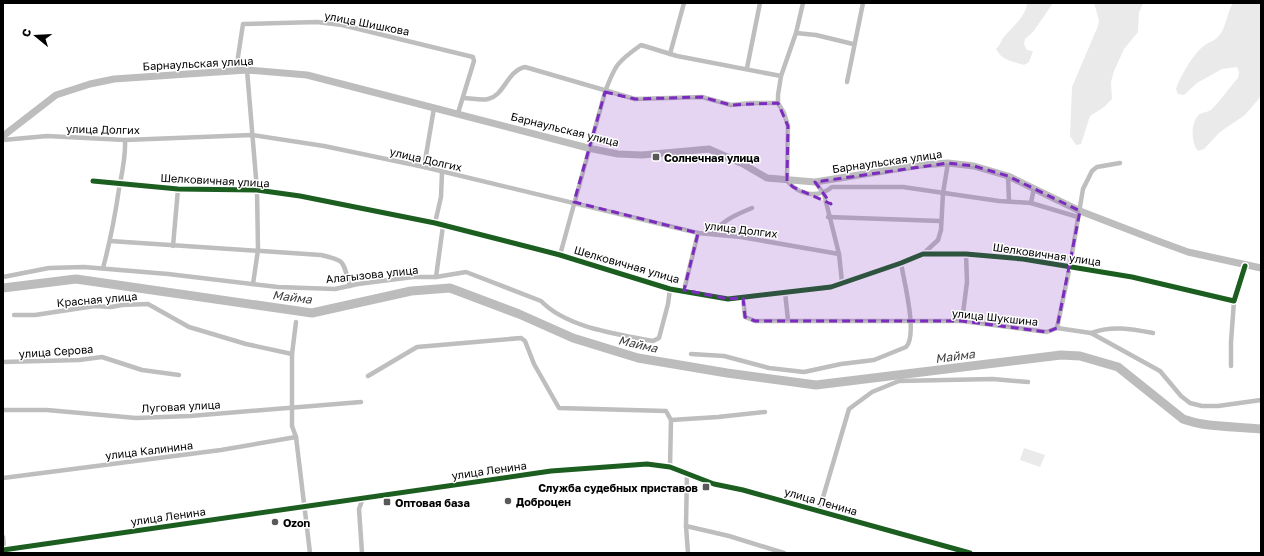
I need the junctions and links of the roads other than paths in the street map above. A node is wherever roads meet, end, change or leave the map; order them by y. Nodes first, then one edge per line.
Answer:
1 (684, 3) edge
2 (760, 3) edge
3 (803, 3) edge
4 (863, 3) edge
5 (796, 33) junction
6 (854, 44) junction
7 (670, 54) junction
8 (747, 68) junction
9 (236, 70) junction
10 (246, 70) junction
11 (781, 76) junction
12 (847, 82) dead end
13 (605, 92) junction
14 (463, 98) junction
15 (778, 103) junction
16 (434, 108) junction
17 (458, 113) junction
18 (252, 135) junction
19 (3, 136) edge
20 (3, 140) edge
21 (125, 140) junction
22 (588, 148) junction
23 (948, 163) junction
24 (1120, 163) dead end
25 (424, 167) junction
26 (442, 172) junction
27 (1008, 176) junction
28 (93, 181) dead end
29 (788, 181) junction
30 (815, 182) junction
31 (120, 183) junction
32 (1034, 188) junction
33 (178, 189) junction
34 (257, 190) junction
35 (943, 193) junction
36 (824, 194) junction
37 (1009, 201) junction
38 (574, 202) junction
39 (1031, 203) junction
40 (752, 208) dead end
41 (1079, 214) junction
42 (828, 217) junction
43 (940, 220) junction
44 (435, 222) junction
45 (443, 226) junction
46 (698, 233) junction
47 (713, 234) junction
48 (110, 241) junction
49 (173, 246) junction
50 (258, 250) junction
51 (839, 254) junction
52 (923, 254) junction
53 (966, 254) junction
54 (560, 255) junction
55 (901, 263) junction
56 (1070, 266) junction
57 (1245, 266) junction
58 (103, 268) junction
59 (1261, 268) edge
60 (3, 277) edge
61 (436, 277) junction
62 (842, 282) junction
63 (253, 284) junction
64 (350, 286) junction
65 (670, 289) junction
66 (684, 290) junction
67 (785, 292) junction
68 (744, 298) junction
69 (1234, 302) junction
70 (14, 316) dead end
71 (788, 320) junction
72 (910, 320) junction
73 (962, 321) junction
74 (296, 322) dead end
75 (1057, 328) junction
76 (1092, 333) junction
77 (1153, 333) dead end
78 (292, 354) junction
79 (691, 354) dead end
80 (3, 362) edge
81 (1231, 366) dead end
82 (179, 375) dead end
83 (368, 376) dead end
84 (1028, 382) dead end
85 (1261, 400) edge
86 (361, 402) dead end
87 (291, 408) junction
88 (3, 410) edge
89 (765, 412) dead end
90 (671, 420) junction
91 (296, 437) junction
92 (670, 467) junction
93 (687, 472) junction
94 (3, 478) edge
95 (363, 498) junction
96 (306, 506) junction
97 (819, 511) junction
98 (686, 526) junction
99 (3, 537) edge
100 (4, 550) edge
101 (310, 553) edge
102 (362, 553) edge
103 (688, 553) edge
104 (784, 553) edge
105 (970, 553) edge

1 - 7 street
2 - 8 street
3 - 5 street
4 - 6 street
5 - 6 street
5 - 11 street
6 - 12 street
7 - 8 street
7 - 13 street
8 - 11 street
9 - 10 main road, Барнаульская улица
9 - 14 street, улица Шишкова
9 - 19 main road, Барнаульская улица
10 - 16 main road, Барнаульская улица
10 - 18 street
11 - 15 street
13 - 14 street
13 - 15 street
13 - 22 street
14 - 17 street, улица Шишкова
15 - 29 street
16 - 17 main road, Барнаульская улица
16 - 25 street
17 - 22 main road, Барнаульская улица
18 - 21 street, улица Долгих
18 - 25 street, улица Долгих
18 - 34 street
20 - 21 street, улица Долгих
21 - 31 street
22 - 29 main road, Барнаульская улица
22 - 38 street
23 - 27 main road, Барнаульская улица
23 - 30 main road, Барнаульская улица
23 - 35 street
24 - 41 street
25 - 26 street, улица Долгих
26 - 38 street, улица Долгих
26 - 44 street
27 - 32 main road, Барнаульская улица
27 - 37 street
28 - 31 street, Шелковичная улица
29 - 30 main road, Барнаульская улица
29 - 36 street
30 - 36 street
31 - 33 street, Шелковичная улица
31 - 48 street
32 - 39 street
32 - 41 main road, Барнаульская улица
33 - 34 street, Шелковичная улица
33 - 49 street
34 - 44 street, Шелковичная улица
34 - 50 street
35 - 36 street
35 - 37 street
35 - 43 street
36 - 42 street
37 - 39 street
38 - 46 street, улица Долгих
38 - 54 street
39 - 41 street
40 - 47 street
41 - 56 street
41 - 57 main road, Барнаульская улица
42 - 43 street
42 - 51 street
43 - 52 street
44 - 45 street, Шелковичная улица
45 - 54 street, Шелковичная улица
45 - 61 street
46 - 47 street, улица Долгих
46 - 66 street
47 - 51 street, улица Долгих
48 - 49 street
48 - 58 street
49 - 50 street
50 - 63 street
50 - 64 street
51 - 62 street
52 - 53 street, Шелковичная улица
52 - 55 street, Шелковичная улица
53 - 56 street, Шелковичная улица
53 - 73 street
54 - 65 street, Шелковичная улица
55 - 62 street, Шелковичная улица
55 - 72 street
56 - 69 street, Шелковичная улица
56 - 75 street
57 - 59 main road, Барнаульская улица
57 - 69 street
58 - 60 street, Алагызова улица
58 - 63 street, Алагызова улица
61 - 64 street, Алагызова улица
61 - 65 street, Алагызова улица
62 - 67 street, Шелковичная улица
63 - 64 street, Алагызова улица
65 - 66 street, Шелковичная улица
66 - 68 street, Шелковичная улица
67 - 68 street, Шелковичная улица
67 - 71 street
68 - 71 street, улица Шукшина
69 - 81 street
70 - 78 street, Красная улица
71 - 72 street, улица Шукшина
72 - 73 street, улица Шукшина
72 - 79 street
73 - 75 street, улица Шукшина
74 - 78 street
75 - 76 street, улица Шукшина
76 - 77 street
76 - 85 street, улица Шукшина
78 - 87 street
80 - 82 street, улица Серова
83 - 90 street
84 - 97 street
86 - 87 street, Луговая улица
87 - 88 street, Луговая улица
87 - 91 street
89 - 90 street
90 - 92 street
91 - 94 street, улица Калинина
91 - 96 street
92 - 93 street, улица Ленина
92 - 95 street, улица Ленина
93 - 97 street, улица Ленина
93 - 98 street
95 - 96 street, улица Ленина
95 - 102 street
96 - 100 street, улица Ленина
96 - 101 street
97 - 105 street, улица Ленина
98 - 103 street
98 - 104 street
99 - 100 street

